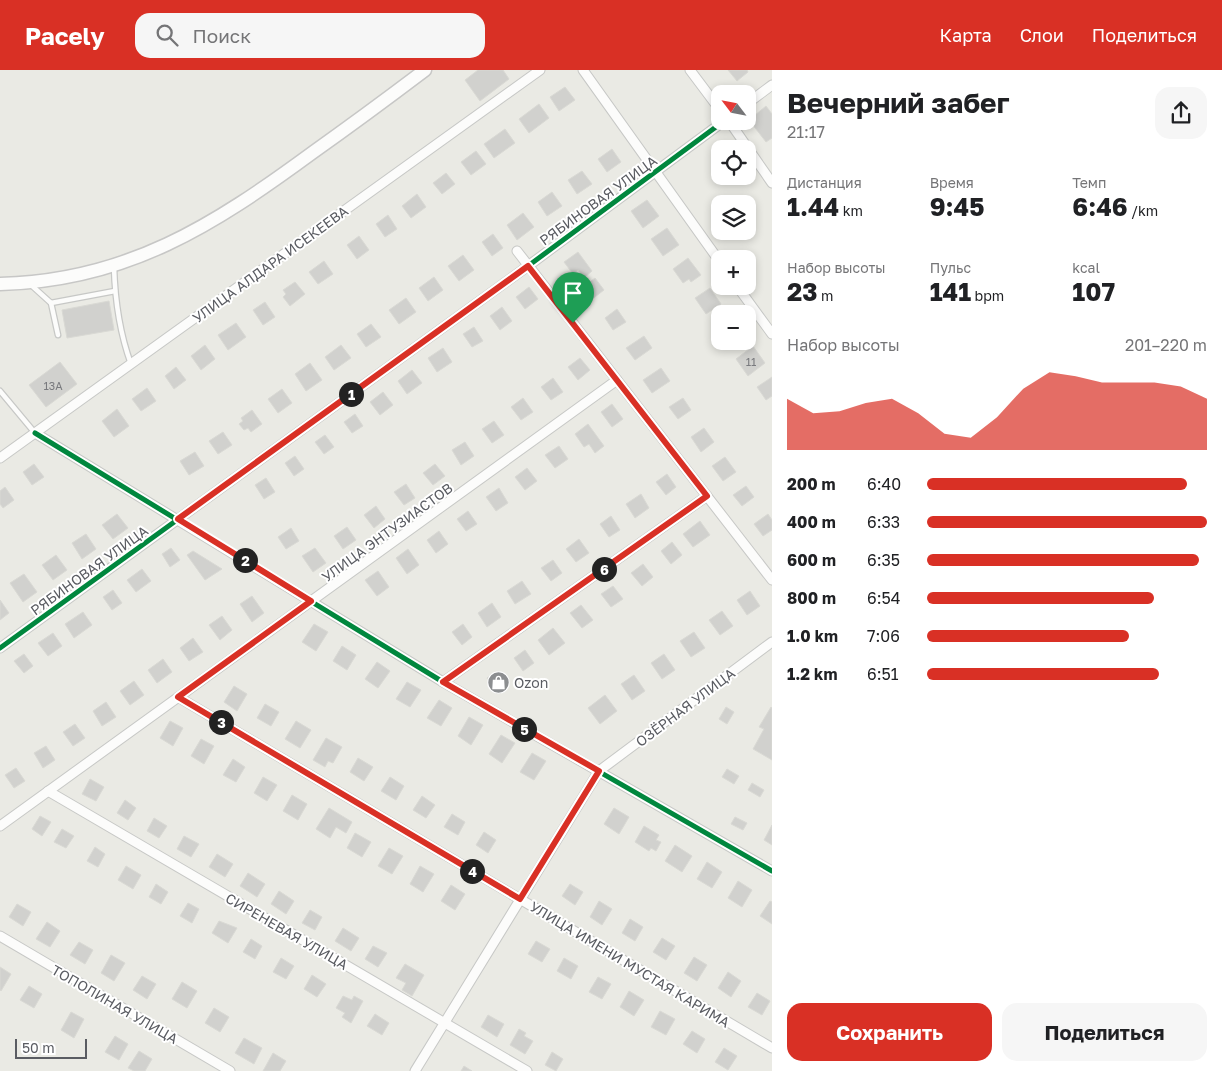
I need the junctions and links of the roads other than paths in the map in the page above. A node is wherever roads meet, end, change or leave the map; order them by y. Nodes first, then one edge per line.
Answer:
1 (425, 70) edge
2 (540, 70) edge
3 (582, 70) edge
4 (690, 70) edge
5 (772, 85) edge
6 (711, 98) edge
7 (756, 98) edge
8 (712, 130) edge
9 (734, 130) edge
10 (655, 172) junction
11 (772, 183) edge
12 (711, 250) edge
13 (517, 251) dead end
14 (114, 266) junction
15 (528, 266) junction
16 (29, 283) junction
17 (0, 284) edge
18 (115, 292) junction
19 (744, 295) edge
20 (51, 303) junction
21 (772, 334) edge
22 (58, 335) dead end
23 (131, 364) junction
24 (617, 380) junction
25 (0, 391) edge
26 (35, 433) junction
27 (0, 458) edge
28 (707, 496) junction
29 (178, 519) junction
30 (772, 580) edge
31 (311, 601) junction
32 (772, 642) edge
33 (0, 648) edge
34 (443, 682) junction
35 (178, 697) junction
36 (599, 771) junction
37 (48, 791) junction
38 (0, 826) edge
39 (772, 871) edge
40 (520, 899) junction
41 (0, 936) edge
42 (444, 1023) junction
43 (772, 1048) edge
44 (230, 1071) edge
45 (415, 1071) edge
46 (527, 1071) edge

1 - 14 street
2 - 23 street, УЛИЦА АЛДАРА ИСЕКЕЕВА
3 - 10 street
4 - 6 street
5 - 7 street
8 - 10 street, РЯБИНОВАЯ УЛИЦА
9 - 11 street
10 - 12 street
10 - 15 street, РЯБИНОВАЯ УЛИЦА
13 - 15 street
14 - 16 street
14 - 18 lane
15 - 24 street
15 - 29 street, РЯБИНОВАЯ УЛИЦА
16 - 17 street
16 - 20 lane
18 - 20 lane
18 - 23 lane
19 - 21 street
20 - 22 lane
23 - 26 street, УЛИЦА АЛДАРА ИСЕКЕЕВА
24 - 28 street
24 - 31 street, УЛИЦА ЭНТУЗИАСТОВ
25 - 26 lane
26 - 27 street, УЛИЦА АЛДАРА ИСЕКЕЕВА
26 - 29 street
28 - 30 street
28 - 34 street
29 - 31 street
29 - 33 street, РЯБИНОВАЯ УЛИЦА
31 - 34 street
31 - 35 street, УЛИЦА ЭНТУЗИАСТОВ
32 - 36 street, ОЗЁРНАЯ УЛИЦА
34 - 36 street
35 - 37 street, УЛИЦА ЭНТУЗИАСТОВ
35 - 40 street, УЛИЦА ИМЕНИ МУСТАЯ КАРИМА
36 - 39 street
36 - 40 street
37 - 38 street, УЛИЦА ЭНТУЗИАСТОВ
37 - 42 street, СИРЕНЕВАЯ УЛИЦА
40 - 42 street
40 - 43 street, УЛИЦА ИМЕНИ МУСТАЯ КАРИМА
41 - 44 street, ТОПОЛИНАЯ УЛИЦА
42 - 45 street
42 - 46 street, СИРЕНЕВАЯ УЛИЦА

